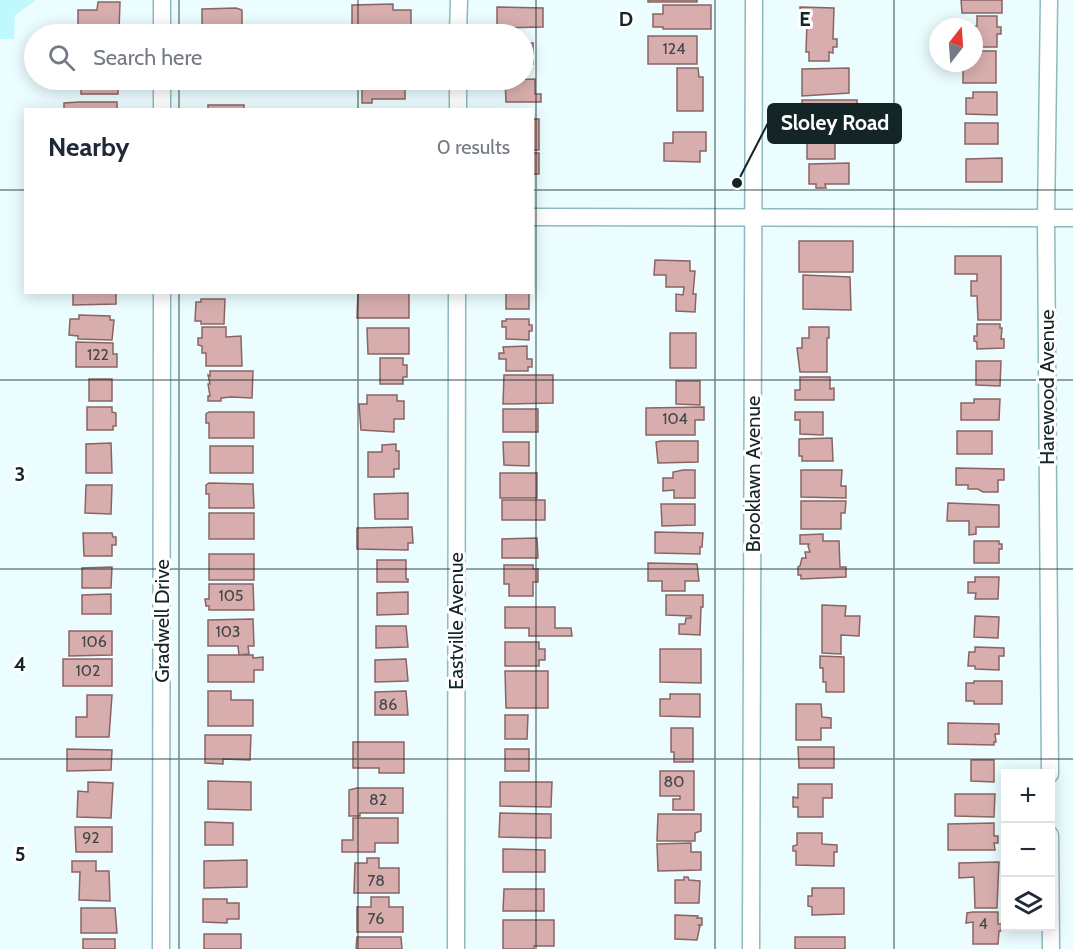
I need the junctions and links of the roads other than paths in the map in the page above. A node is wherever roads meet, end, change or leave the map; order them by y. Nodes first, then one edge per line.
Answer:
1 (162, 0) edge
2 (459, 0) edge
3 (754, 0) edge
4 (1049, 0) edge
5 (162, 24) edge
6 (459, 24) edge
7 (162, 90) edge
8 (458, 90) edge
9 (162, 108) edge
10 (458, 108) edge
11 (534, 217) edge
12 (754, 217) junction
13 (1046, 218) junction
14 (1073, 218) edge
15 (162, 294) edge
16 (457, 294) edge
17 (1050, 769) edge
18 (1050, 877) edge
19 (161, 949) edge
20 (456, 949) edge
21 (751, 949) edge
22 (1051, 949) edge

1 - 5 street
2 - 6 street
3 - 12 street, Brooklawn Avenue
4 - 13 street, Harewood Avenue
7 - 9 street
8 - 10 street
11 - 12 street
12 - 13 street
12 - 21 street, Brooklawn Avenue
13 - 14 street
13 - 17 street, Harewood Avenue
15 - 19 street, Gradwell Drive
16 - 20 street, Eastville Avenue
18 - 22 street

